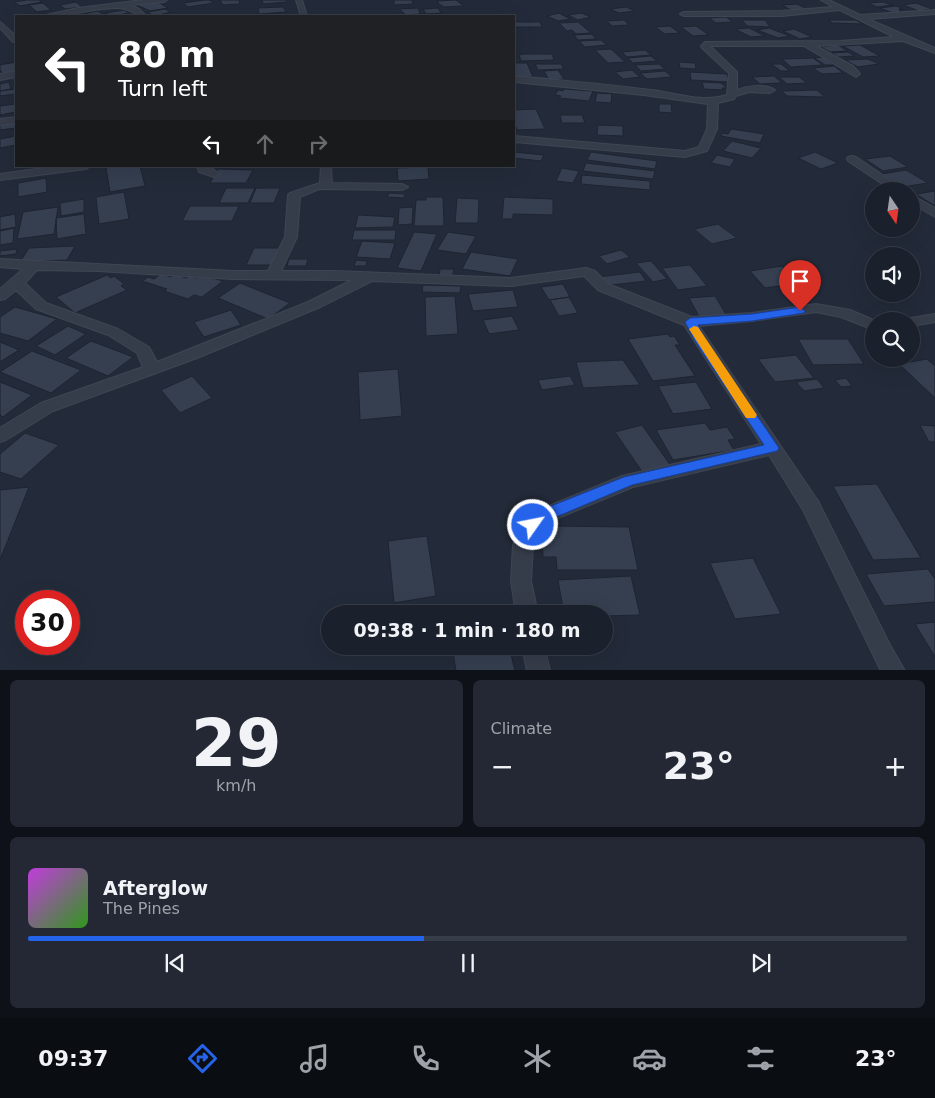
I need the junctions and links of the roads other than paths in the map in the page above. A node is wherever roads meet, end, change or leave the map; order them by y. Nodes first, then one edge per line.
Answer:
1 (164, 0) edge
2 (299, 0) edge
3 (824, 0) edge
4 (113, 6) junction
5 (840, 8) junction
6 (935, 12) edge
7 (684, 14) dead end
8 (51, 15) edge
9 (142, 15) edge
10 (304, 15) edge
11 (860, 17) junction
12 (4, 24) edge
13 (15, 39) edge
14 (904, 39) junction
15 (806, 43) junction
16 (935, 51) edge
17 (15, 74) edge
18 (856, 74) dead end
19 (0, 77) edge
20 (515, 79) edge
21 (770, 90) dead end
22 (732, 94) junction
23 (713, 101) junction
24 (15, 120) edge
25 (0, 122) edge
26 (515, 139) edge
27 (852, 159) dead end
28 (79, 167) edge
29 (202, 167) edge
30 (326, 167) edge
31 (214, 174) dead end
32 (0, 178) edge
33 (886, 182) edge
34 (326, 186) junction
35 (402, 187) dead end
36 (920, 204) edge
37 (935, 213) edge
38 (0, 263) edge
39 (33, 266) junction
40 (273, 274) junction
41 (369, 276) junction
42 (18, 283) junction
43 (0, 296) edge
44 (935, 318) edge
45 (920, 320) edge
46 (690, 322) junction
47 (865, 322) edge
48 (152, 369) junction
49 (0, 436) edge
50 (772, 448) junction
51 (525, 605) edge
52 (536, 655) edge
53 (540, 670) edge
54 (894, 670) edge

1 - 4 street
2 - 10 street
3 - 5 street
4 - 8 street
4 - 9 street
5 - 7 street
5 - 11 street
6 - 11 street
11 - 14 street
12 - 13 street
14 - 15 street
14 - 16 street
15 - 18 street
15 - 22 street
17 - 19 street
20 - 23 street
21 - 22 street
22 - 23 street
23 - 26 street
24 - 25 street
27 - 33 street
28 - 32 street
29 - 31 street
30 - 34 street
34 - 35 street
34 - 40 street
36 - 37 street
38 - 39 street
39 - 40 street
39 - 42 street
40 - 41 street
41 - 46 street
41 - 48 street
42 - 43 street
42 - 48 street
44 - 45 street
46 - 47 street
46 - 50 street
48 - 49 street
50 - 51 street
50 - 54 street
52 - 53 street

